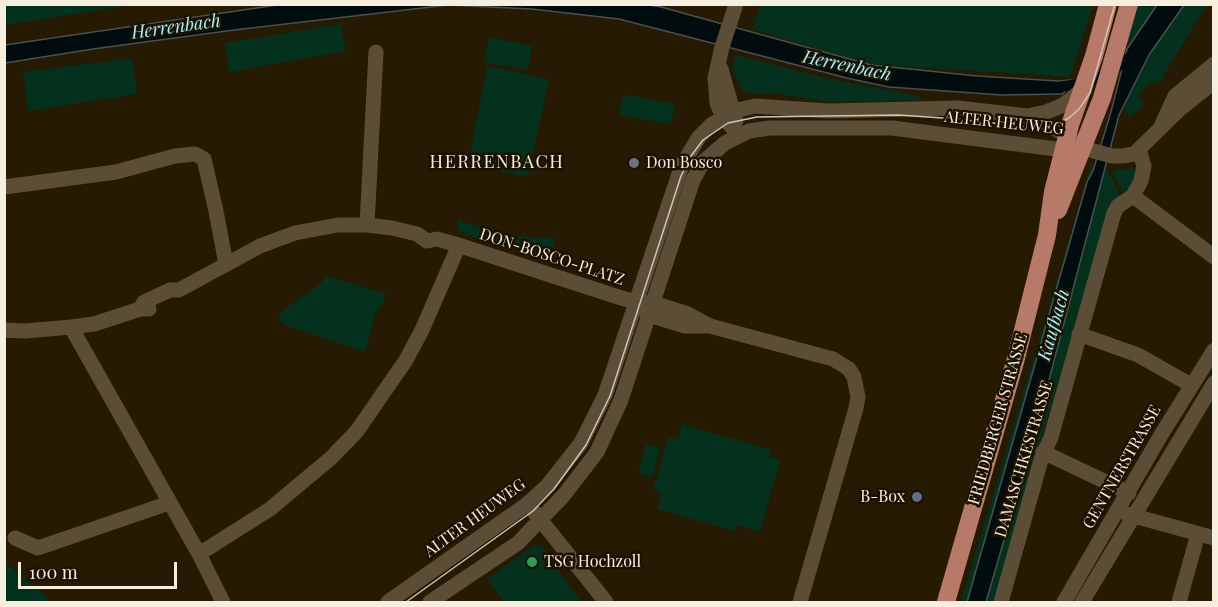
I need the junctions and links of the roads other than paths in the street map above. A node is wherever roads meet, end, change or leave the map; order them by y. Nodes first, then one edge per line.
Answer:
1 (736, 4) edge
2 (1108, 4) edge
3 (1129, 4) edge
4 (376, 52) dead end
5 (1214, 64) edge
6 (1214, 82) edge
7 (1077, 97) junction
8 (734, 112) junction
9 (1027, 116) junction
10 (1160, 129) junction
11 (746, 133) junction
12 (1066, 142) junction
13 (1089, 149) junction
14 (1139, 150) junction
15 (4, 187) edge
16 (1133, 196) junction
17 (367, 225) junction
18 (1047, 235) junction
19 (459, 245) junction
20 (1214, 257) edge
21 (226, 264) junction
22 (635, 302) junction
23 (651, 309) junction
24 (71, 327) junction
25 (4, 330) edge
26 (1079, 334) junction
27 (1214, 350) edge
28 (1214, 383) edge
29 (1191, 385) junction
30 (1043, 452) junction
31 (1129, 493) junction
32 (170, 503) junction
33 (526, 505) junction
34 (1118, 511) junction
35 (1134, 516) junction
36 (542, 520) junction
37 (1198, 534) junction
38 (15, 538) dead end
39 (1214, 538) edge
40 (199, 554) junction
41 (223, 603) edge
42 (388, 603) edge
43 (430, 603) edge
44 (606, 603) edge
45 (800, 603) edge
46 (946, 603) edge
47 (1001, 603) edge
48 (1064, 603) edge
49 (1082, 603) edge
50 (1179, 603) edge

1 - 8 street
2 - 7 main road, FRIEDBERGER STRASSE
3 - 13 main road, FRIEDBERGER STRASSE
4 - 17 street
5 - 10 street
6 - 10 street
7 - 9 street
7 - 12 main road, FRIEDBERGER STRASSE
8 - 9 street, ALTER HEUWEG
8 - 11 street
8 - 11 street
8 - 22 street, ALTER HEUWEG
9 - 12 street, ALTER HEUWEG
10 - 14 street
11 - 12 street, ALTER HEUWEG
11 - 23 street, ALTER HEUWEG
12 - 13 street, ALTER HEUWEG
12 - 18 main road, FRIEDBERGER STRASSE
13 - 14 street
13 - 18 main road, FRIEDBERGER STRASSE
14 - 16 street
15 - 21 street
16 - 20 street
16 - 26 street, DAMASCHKESTRASSE
17 - 19 street, DON-BOSCO-PLATZ
17 - 21 street, DON-BOSCO-PLATZ
18 - 46 main road, FRIEDBERGER STRASSE
19 - 22 street, DON-BOSCO-PLATZ
19 - 40 street
21 - 24 street, DON-BOSCO-PLATZ
22 - 23 street
22 - 33 street, ALTER HEUWEG
23 - 36 street, ALTER HEUWEG
23 - 45 street
24 - 25 street, DON-BOSCO-PLATZ
24 - 32 street
26 - 29 street
26 - 30 street, DAMASCHKESTRASSE
27 - 29 street, GENTNERSTRASSE
28 - 35 street
29 - 31 street, GENTNERSTRASSE
30 - 31 street
30 - 47 street, DAMASCHKESTRASSE
31 - 34 street, GENTNERSTRASSE
32 - 38 street
32 - 40 street
33 - 36 street
33 - 42 street, ALTER HEUWEG
34 - 35 street
34 - 48 street, GENTNERSTRASSE
35 - 37 street
35 - 49 street
36 - 43 street, ALTER HEUWEG
36 - 44 street
37 - 39 street
37 - 50 street
40 - 41 street

